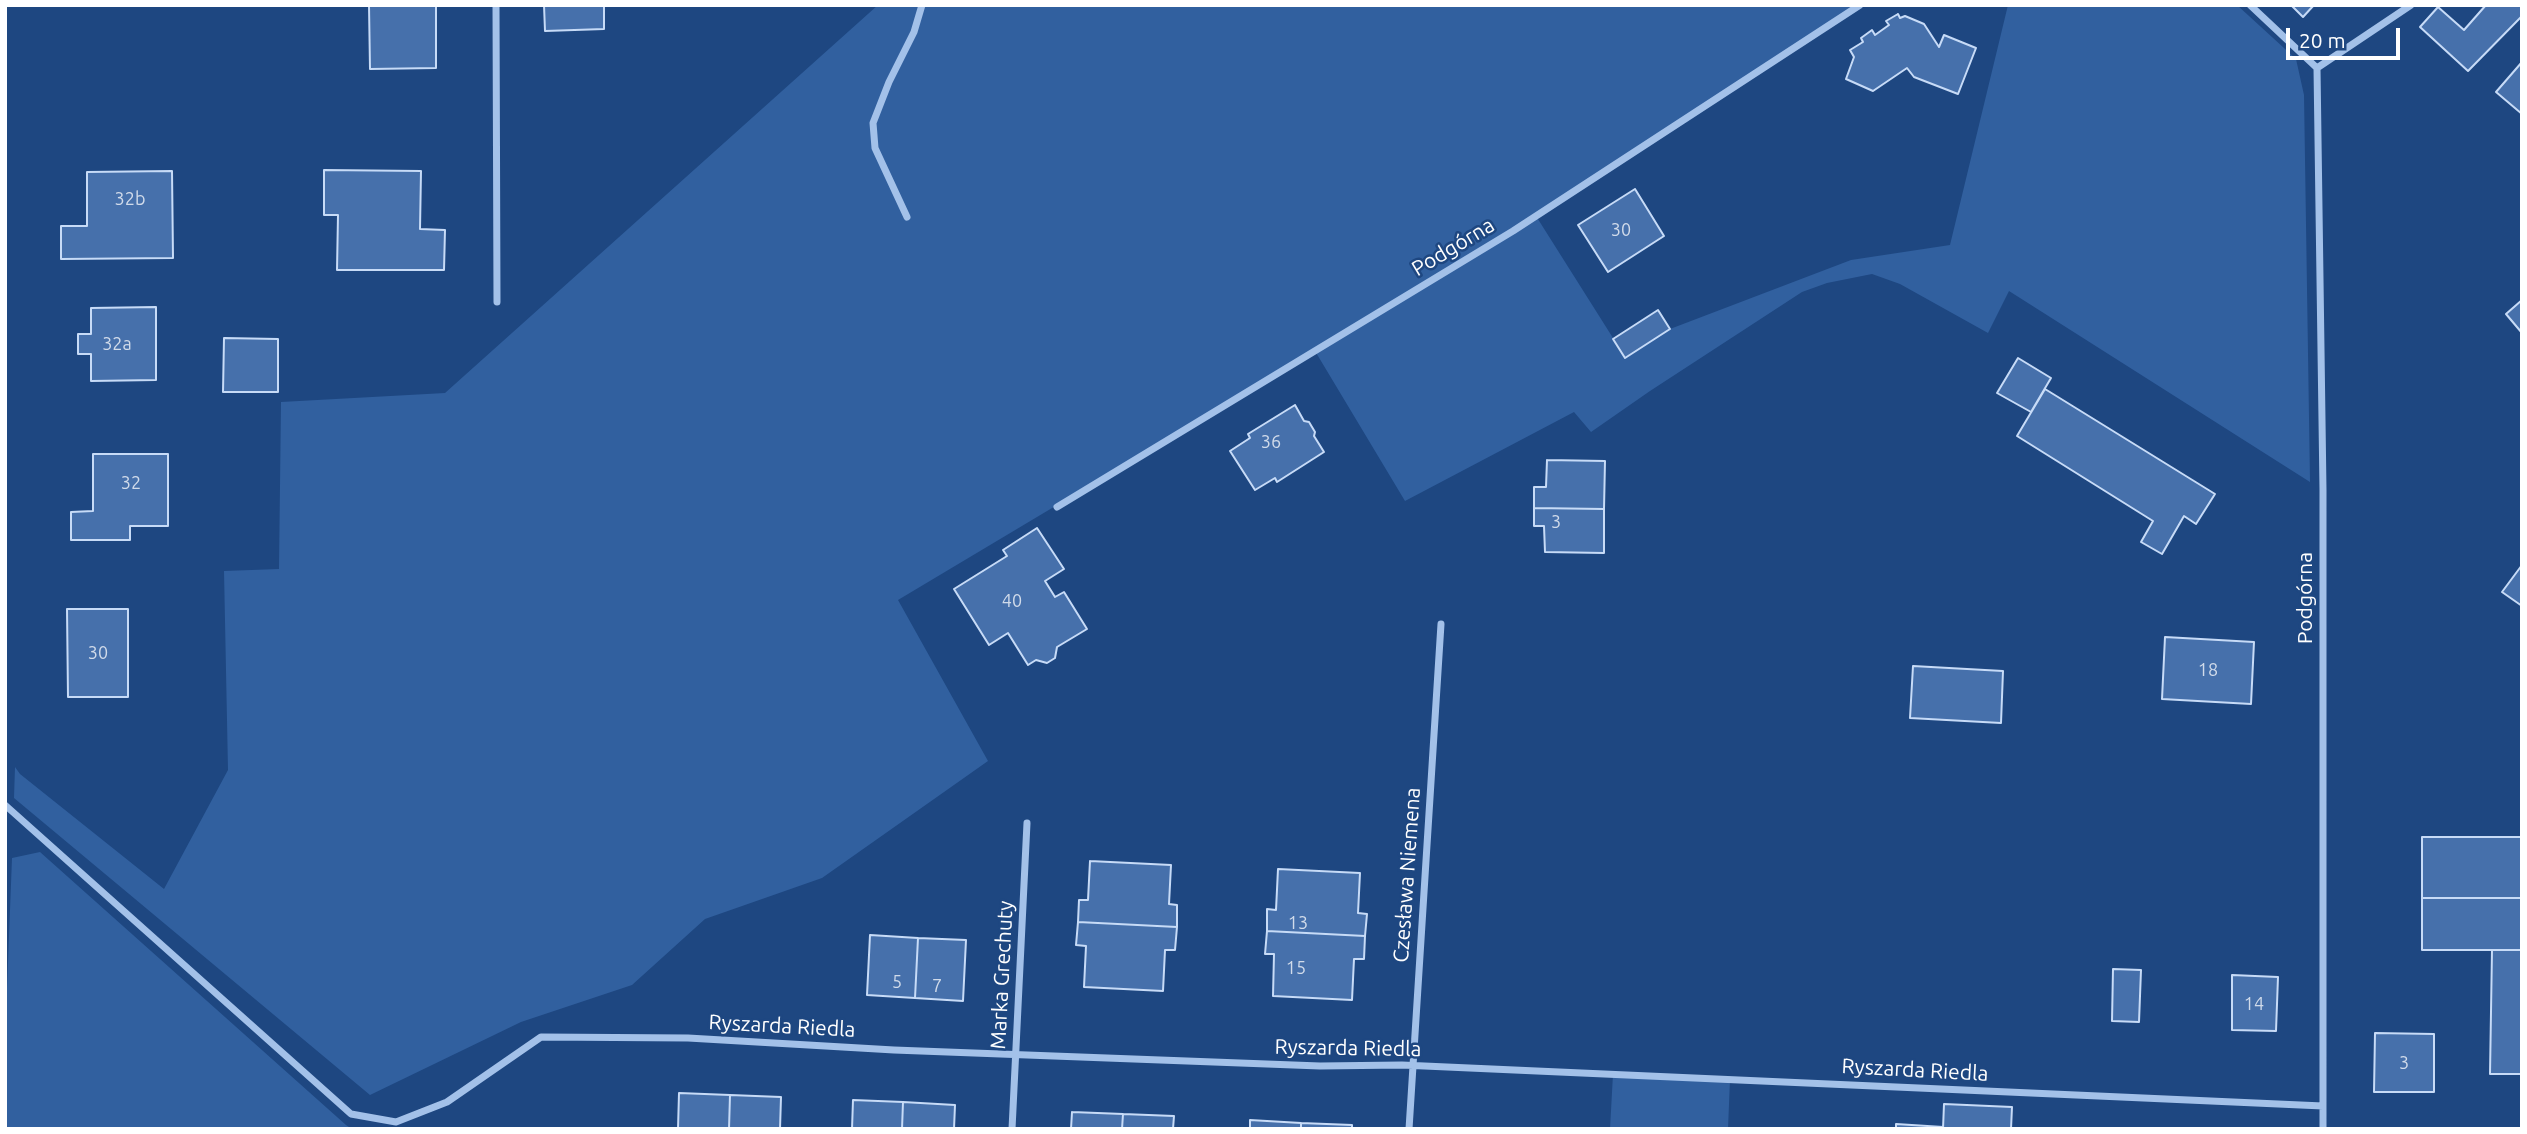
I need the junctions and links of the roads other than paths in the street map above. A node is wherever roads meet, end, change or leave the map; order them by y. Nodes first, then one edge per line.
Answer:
1 (496, 5) edge
2 (922, 5) edge
3 (1860, 5) edge
4 (2250, 5) edge
5 (2411, 5) edge
6 (2317, 68) junction
7 (907, 217) dead end
8 (497, 302) dead end
9 (1057, 507) dead end
10 (1441, 624) dead end
11 (5, 805) edge
12 (1027, 822) dead end
13 (1016, 1055) junction
14 (1413, 1065) junction
15 (2323, 1106) junction
16 (1012, 1129) edge
17 (1409, 1129) edge
18 (2323, 1129) edge

1 - 8 street
2 - 7 street
3 - 9 street, Podgórna
4 - 6 street
5 - 6 street
6 - 15 street, Podgórna
10 - 14 street, Czesława Niemena
11 - 13 street, Ryszarda Riedla
12 - 13 street, Marka Grechuty
13 - 14 street, Ryszarda Riedla
13 - 16 street, Marka Grechuty
14 - 15 street, Ryszarda Riedla
14 - 17 street, Czesława Niemena
15 - 18 street, Podgórna

